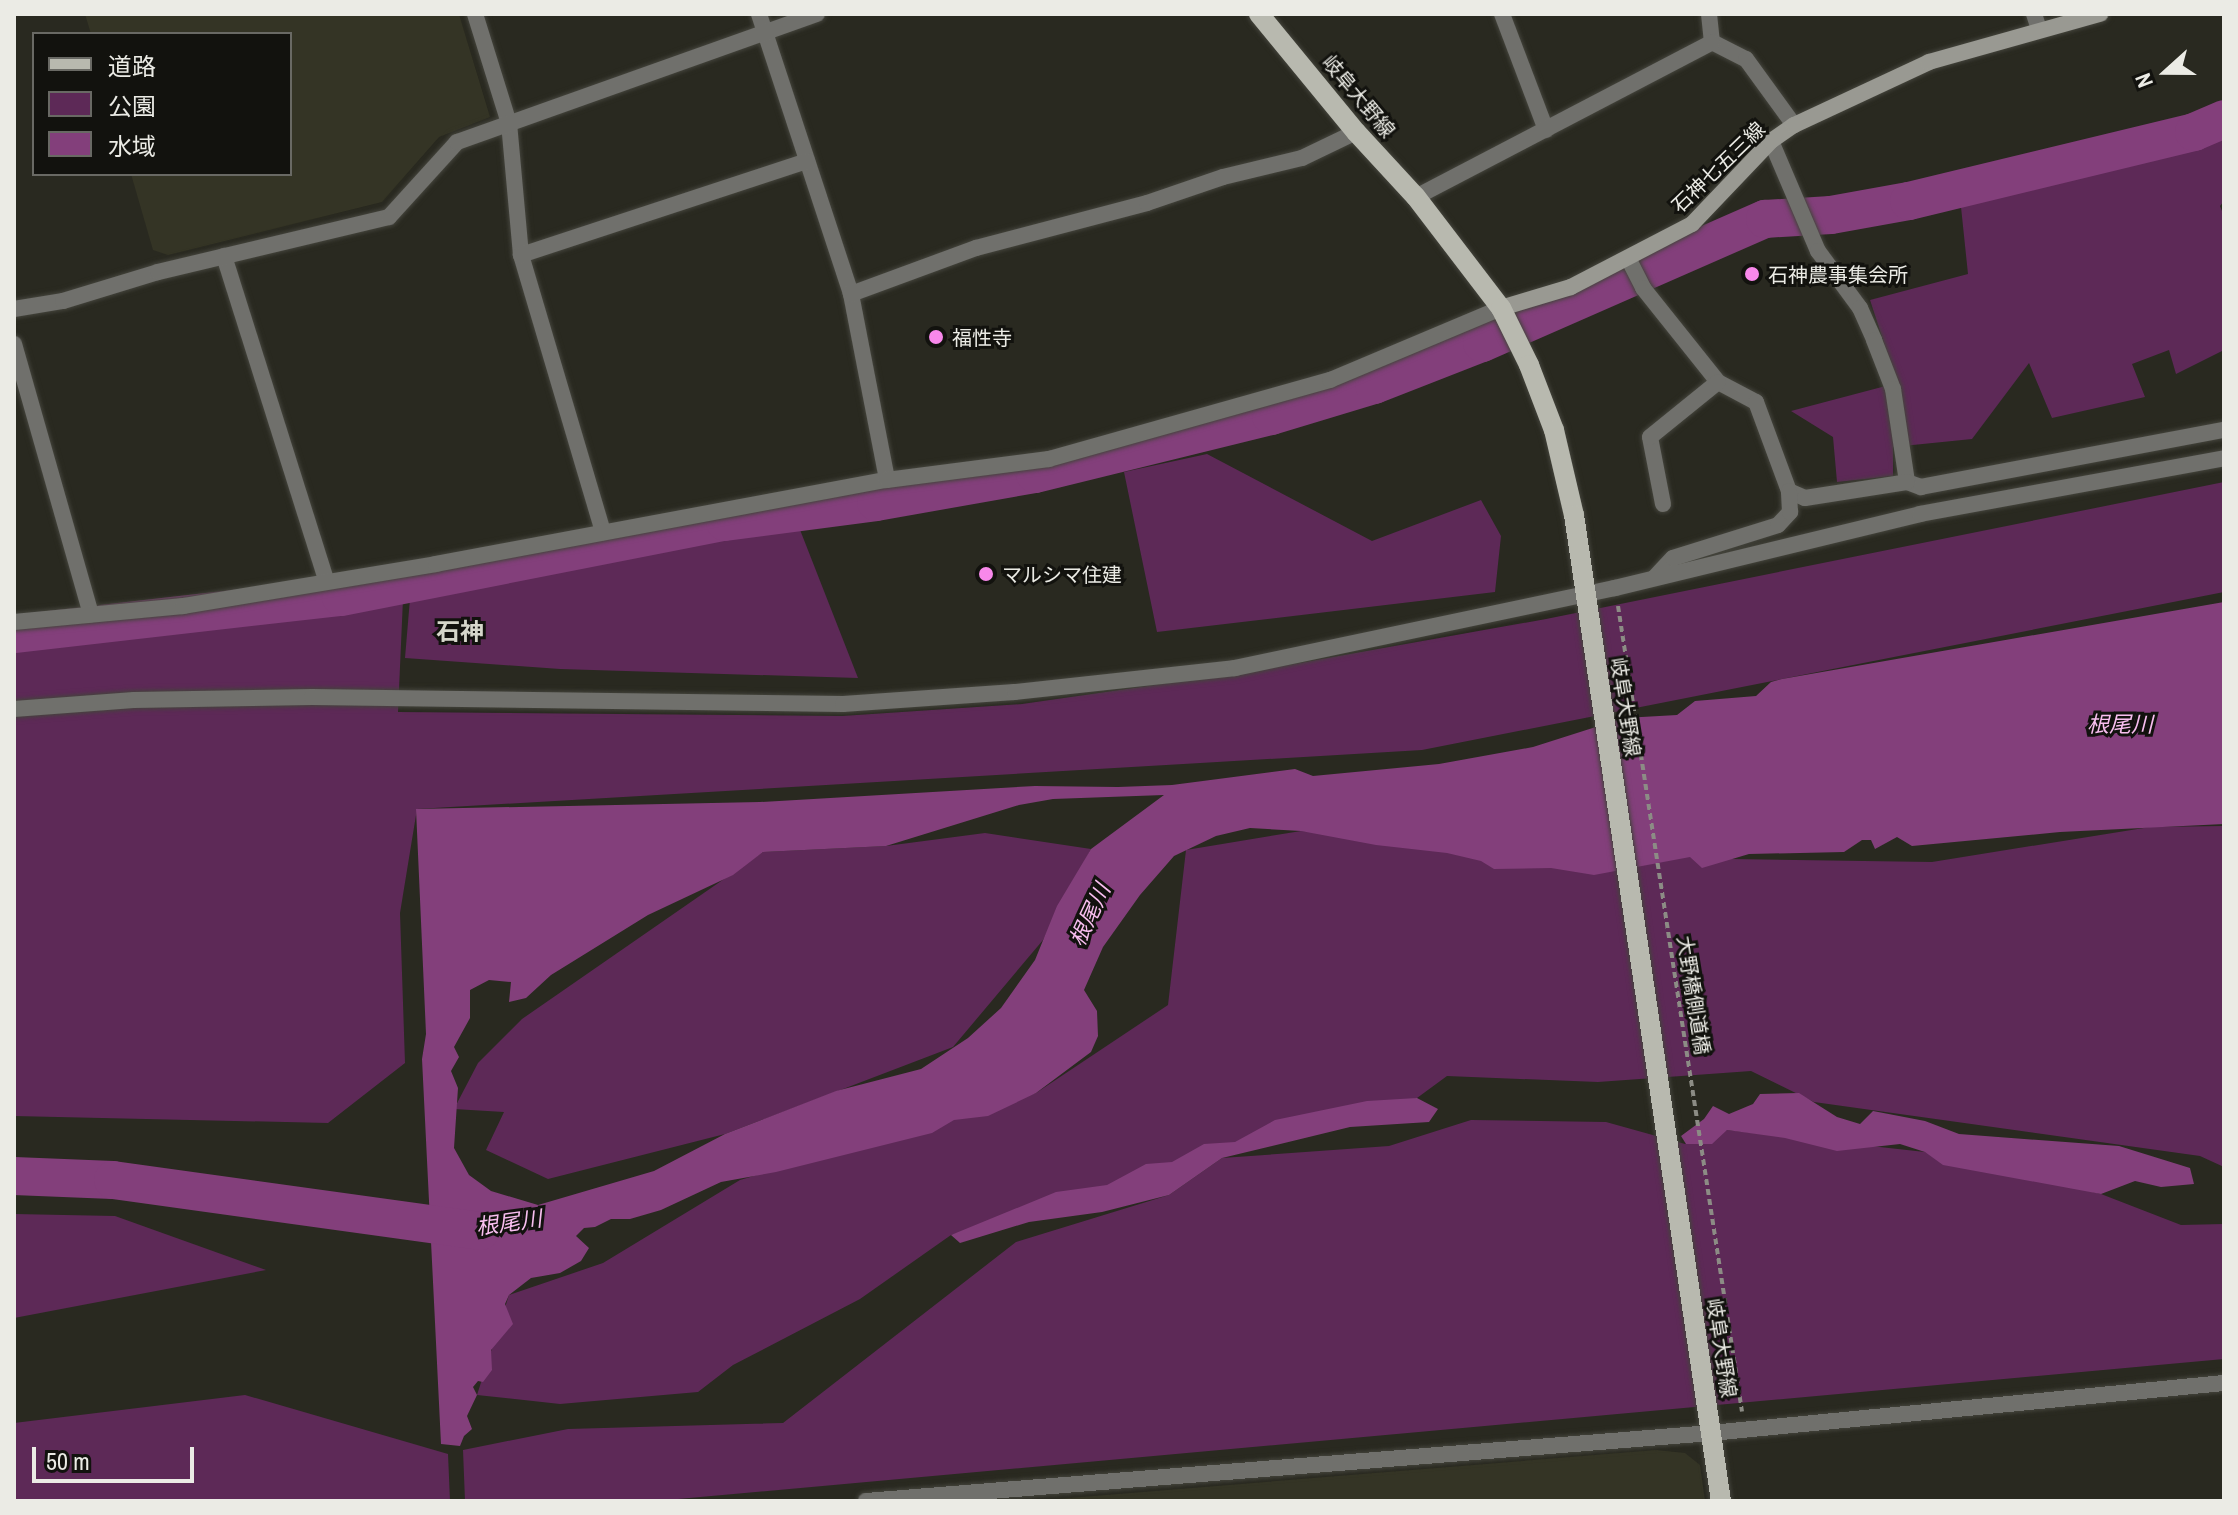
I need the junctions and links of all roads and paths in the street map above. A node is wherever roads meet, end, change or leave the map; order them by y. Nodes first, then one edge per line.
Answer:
1 (475, 14) edge
2 (759, 14) edge
3 (817, 14) edge
4 (1259, 14) edge
5 (1502, 14) edge
6 (1709, 14) edge
7 (2100, 14) edge
8 (2036, 22) edge
9 (765, 35) junction
10 (1712, 42) junction
11 (509, 123) junction
12 (1794, 125) junction
13 (1546, 130) junction
14 (1356, 132) junction
15 (1771, 141) junction
16 (807, 161) junction
17 (1416, 197) junction
18 (521, 255) junction
19 (224, 256) junction
20 (1630, 262) junction
21 (851, 294) junction
22 (14, 309) edge
23 (1504, 313) junction
24 (14, 344) edge
25 (1718, 382) junction
26 (22, 392) edge
27 (2224, 430) edge
28 (2224, 458) edge
29 (887, 480) junction
30 (1907, 482) junction
31 (1789, 491) junction
32 (1663, 504) dead end
33 (603, 532) junction
34 (1654, 578) junction
35 (326, 580) junction
36 (1615, 588) junction
37 (1584, 593) junction
38 (91, 614) junction
39 (14, 622) edge
40 (14, 709) edge
41 (2224, 1383) edge
42 (1741, 1406) dead end
43 (1711, 1433) junction
44 (866, 1501) edge
45 (1721, 1501) edge

1 - 11 street
2 - 9 street
3 - 9 street
4 - 14 main road, 岐阜大野線
5 - 13 street
6 - 10 street
7 - 8 main road, 石神七五三線
8 - 12 main road, 石神七五三線
9 - 11 street
9 - 16 street
10 - 12 street
10 - 13 street
11 - 18 street
11 - 19 street
12 - 15 main road, 石神七五三線
13 - 17 street
14 - 17 main road, 岐阜大野線
14 - 21 street
15 - 20 main road, 石神七五三線
15 - 30 street
16 - 18 street
16 - 21 street
17 - 23 main road, 岐阜大野線
18 - 33 street
19 - 22 street
19 - 35 street
20 - 23 main road, 石神七五三線
20 - 25 street
21 - 29 street
23 - 29 street
23 - 37 main road, 岐阜大野線
24 - 26 street
25 - 31 street
25 - 32 street
26 - 38 street
27 - 30 street
28 - 34 street
29 - 33 street
30 - 31 street
31 - 34 street
33 - 35 street
34 - 36 street
35 - 38 street
36 - 37 street
36 - 42 path, 大野橋側道橋
37 - 40 street
37 - 43 main road, 岐阜大野線
38 - 39 street
41 - 43 street
43 - 44 street
43 - 45 main road, 岐阜大野線

